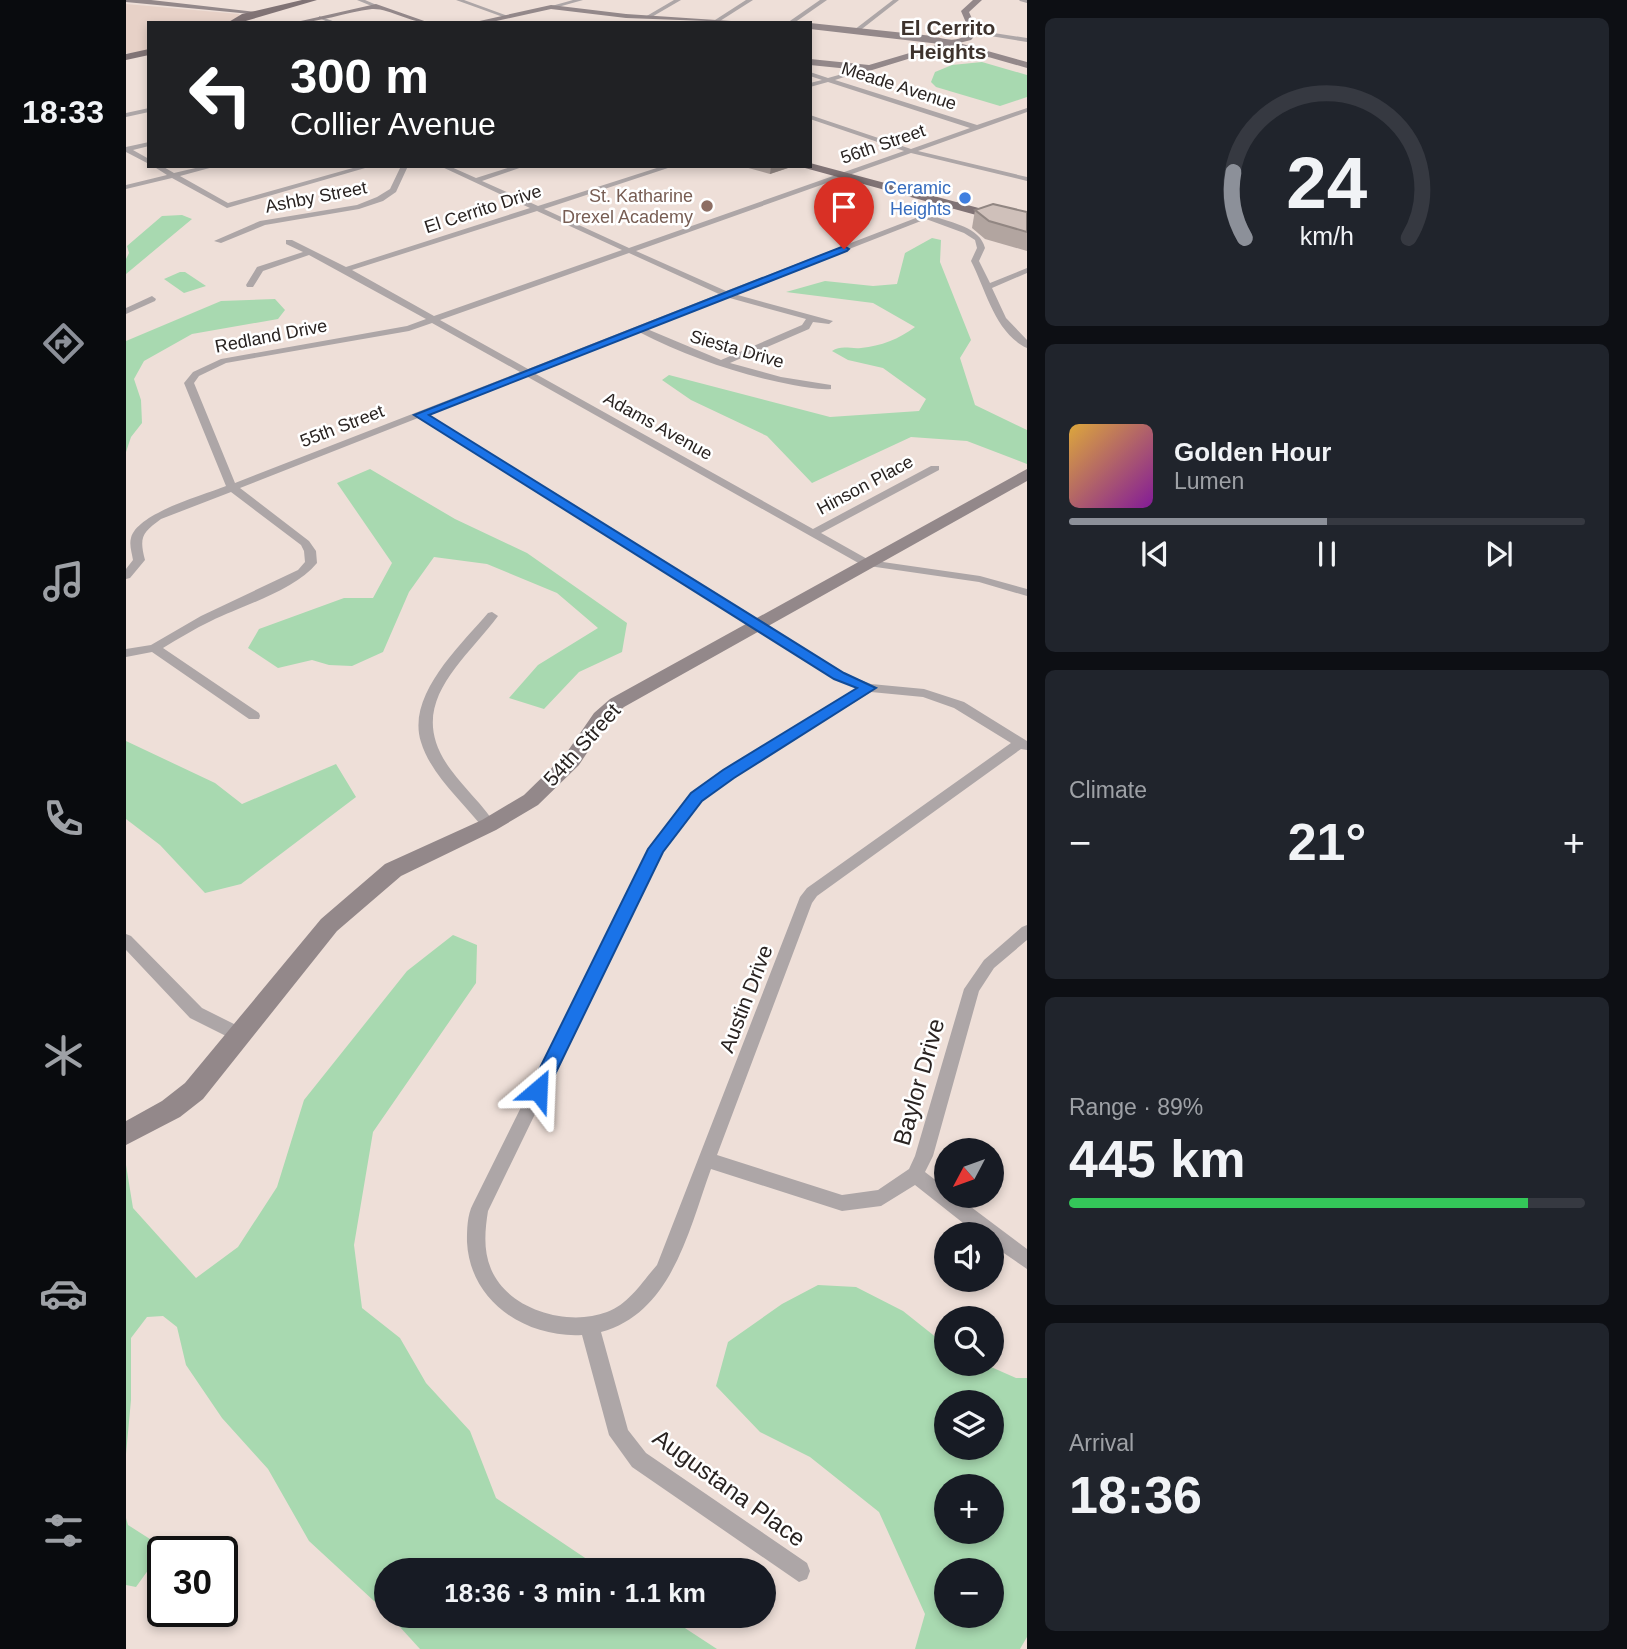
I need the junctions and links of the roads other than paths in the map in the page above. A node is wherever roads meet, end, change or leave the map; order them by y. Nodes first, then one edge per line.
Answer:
1 (126, 0) edge
2 (313, 0) edge
3 (360, 0) edge
4 (459, 0) edge
5 (580, 0) edge
6 (678, 0) edge
7 (750, 0) edge
8 (824, 0) edge
9 (896, 0) edge
10 (978, 0) edge
11 (555, 3) edge
12 (565, 4) junction
13 (376, 6) junction
14 (260, 13) junction
15 (321, 17) junction
16 (508, 17) junction
17 (648, 17) junction
18 (718, 20) junction
19 (237, 21) edge
20 (245, 21) edge
21 (304, 21) edge
22 (330, 21) edge
23 (420, 21) edge
24 (482, 21) edge
25 (731, 21) edge
26 (793, 21) edge
27 (812, 26) edge
28 (856, 31) junction
29 (974, 32) junction
30 (1027, 40) edge
31 (950, 43) junction
32 (147, 56) edge
33 (128, 58) edge
34 (812, 62) edge
35 (1027, 65) edge
36 (869, 68) junction
37 (812, 75) edge
38 (829, 80) junction
39 (812, 84) edge
40 (147, 110) edge
41 (1027, 110) edge
42 (126, 115) edge
43 (812, 118) edge
44 (978, 128) junction
45 (147, 144) edge
46 (126, 149) edge
47 (911, 151) junction
48 (147, 161) edge
49 (812, 165) edge
50 (159, 168) edge
51 (207, 168) edge
52 (362, 168) edge
53 (404, 168) edge
54 (447, 168) edge
55 (516, 168) edge
56 (665, 168) edge
57 (844, 174) junction
58 (174, 177) junction
59 (1025, 179) edge
60 (475, 181) junction
61 (126, 187) edge
62 (957, 204) junction
63 (537, 208) junction
64 (926, 216) junction
65 (1027, 223) edge
66 (218, 241) dead end
67 (289, 242) dead end
68 (627, 250) junction
69 (307, 253) junction
70 (345, 270) junction
71 (1027, 270) edge
72 (250, 285) dead end
73 (989, 286) junction
74 (727, 295) junction
75 (152, 299) dead end
76 (126, 310) edge
77 (810, 319) junction
78 (433, 320) junction
79 (829, 321) dead end
80 (641, 329) junction
81 (1027, 345) edge
82 (723, 363) junction
83 (527, 373) junction
84 (828, 387) dead end
85 (420, 415) junction
86 (935, 468) dead end
87 (1027, 474) edge
88 (232, 487) junction
89 (812, 534) junction
90 (866, 562) junction
91 (126, 576) edge
92 (1027, 593) edge
93 (492, 616) dead end
94 (756, 625) junction
95 (154, 648) junction
96 (126, 653) edge
97 (869, 688) junction
98 (254, 716) dead end
99 (1023, 745) edge
100 (489, 824) junction
101 (1027, 931) edge
102 (126, 940) edge
103 (240, 1035) junction
104 (126, 1134) edge
105 (708, 1160) junction
106 (915, 1175) junction
107 (976, 1222) edge
108 (1004, 1243) edge
109 (1027, 1260) edge
110 (590, 1328) junction
111 (799, 1571) dead end

1 - 14 street
2 - 14 main road
3 - 13 street
4 - 16 street
5 - 12 street
6 - 17 street
7 - 18 street
8 - 26 street
9 - 28 street
10 - 29 street
11 - 12 street
11 - 12 street
11 - 16 street
11 - 17 street
13 - 15 street
13 - 23 street
14 - 19 main road
14 - 20 main road
15 - 21 street
15 - 22 street
16 - 24 street
17 - 18 street
18 - 25 street
27 - 28 street
28 - 31 street
29 - 30 street
29 - 31 street
31 - 35 street
31 - 36 street
32 - 33 main road
34 - 36 street
36 - 38 street
37 - 38 street, Meade Avenue
38 - 39 street
38 - 44 street, Meade Avenue
40 - 42 street
41 - 44 street, 56th Street
43 - 47 street
44 - 47 street, 56th Street
45 - 46 street
46 - 48 street
47 - 57 street, 56th Street
47 - 59 street
49 - 57 main road
50 - 58 street
51 - 58 street
52 - 58 street
53 - 66 street, Ashby Street
54 - 60 street
55 - 60 street
56 - 63 street, El Cerrito Drive
57 - 62 main road
57 - 68 street, 56th Street
58 - 61 street
60 - 63 street
62 - 64 street, 55th Street
62 - 65 main road
63 - 68 street
63 - 70 street, El Cerrito Drive
64 - 73 street
64 - 74 street, 55th Street
67 - 69 street, Adams Avenue
68 - 74 street
68 - 78 street, 56th Street
69 - 70 street, Adams Avenue
69 - 72 street
70 - 78 street, Adams Avenue
71 - 73 street
73 - 81 street
74 - 77 street
74 - 80 street, 55th Street
75 - 76 street
77 - 79 street
77 - 82 street
78 - 83 street, Adams Avenue
78 - 88 street, Redland Drive
80 - 82 street, Siesta Drive
80 - 83 street, 55th Street
82 - 84 street, Siesta Drive
83 - 85 street, 55th Street
83 - 89 street, Adams Avenue
85 - 88 street, 55th Street
85 - 94 street
86 - 89 street, Hinson Place
87 - 90 street, 54th Street
88 - 91 street, 55th Street
88 - 95 street
89 - 90 street, Adams Avenue
90 - 92 street, Adams Avenue
90 - 94 street, 54th Street
93 - 100 street
94 - 97 street
94 - 100 street, 54th Street
95 - 96 street
95 - 98 street
97 - 99 street
97 - 110 street
99 - 105 street, Austin Drive
100 - 103 street, 54th Street
101 - 106 street, Baylor Drive
102 - 103 street
103 - 104 street, 54th Street
105 - 106 street, Baylor Drive
105 - 110 street, Austin Drive
106 - 107 street
108 - 109 street
110 - 111 street, Augustana Place

